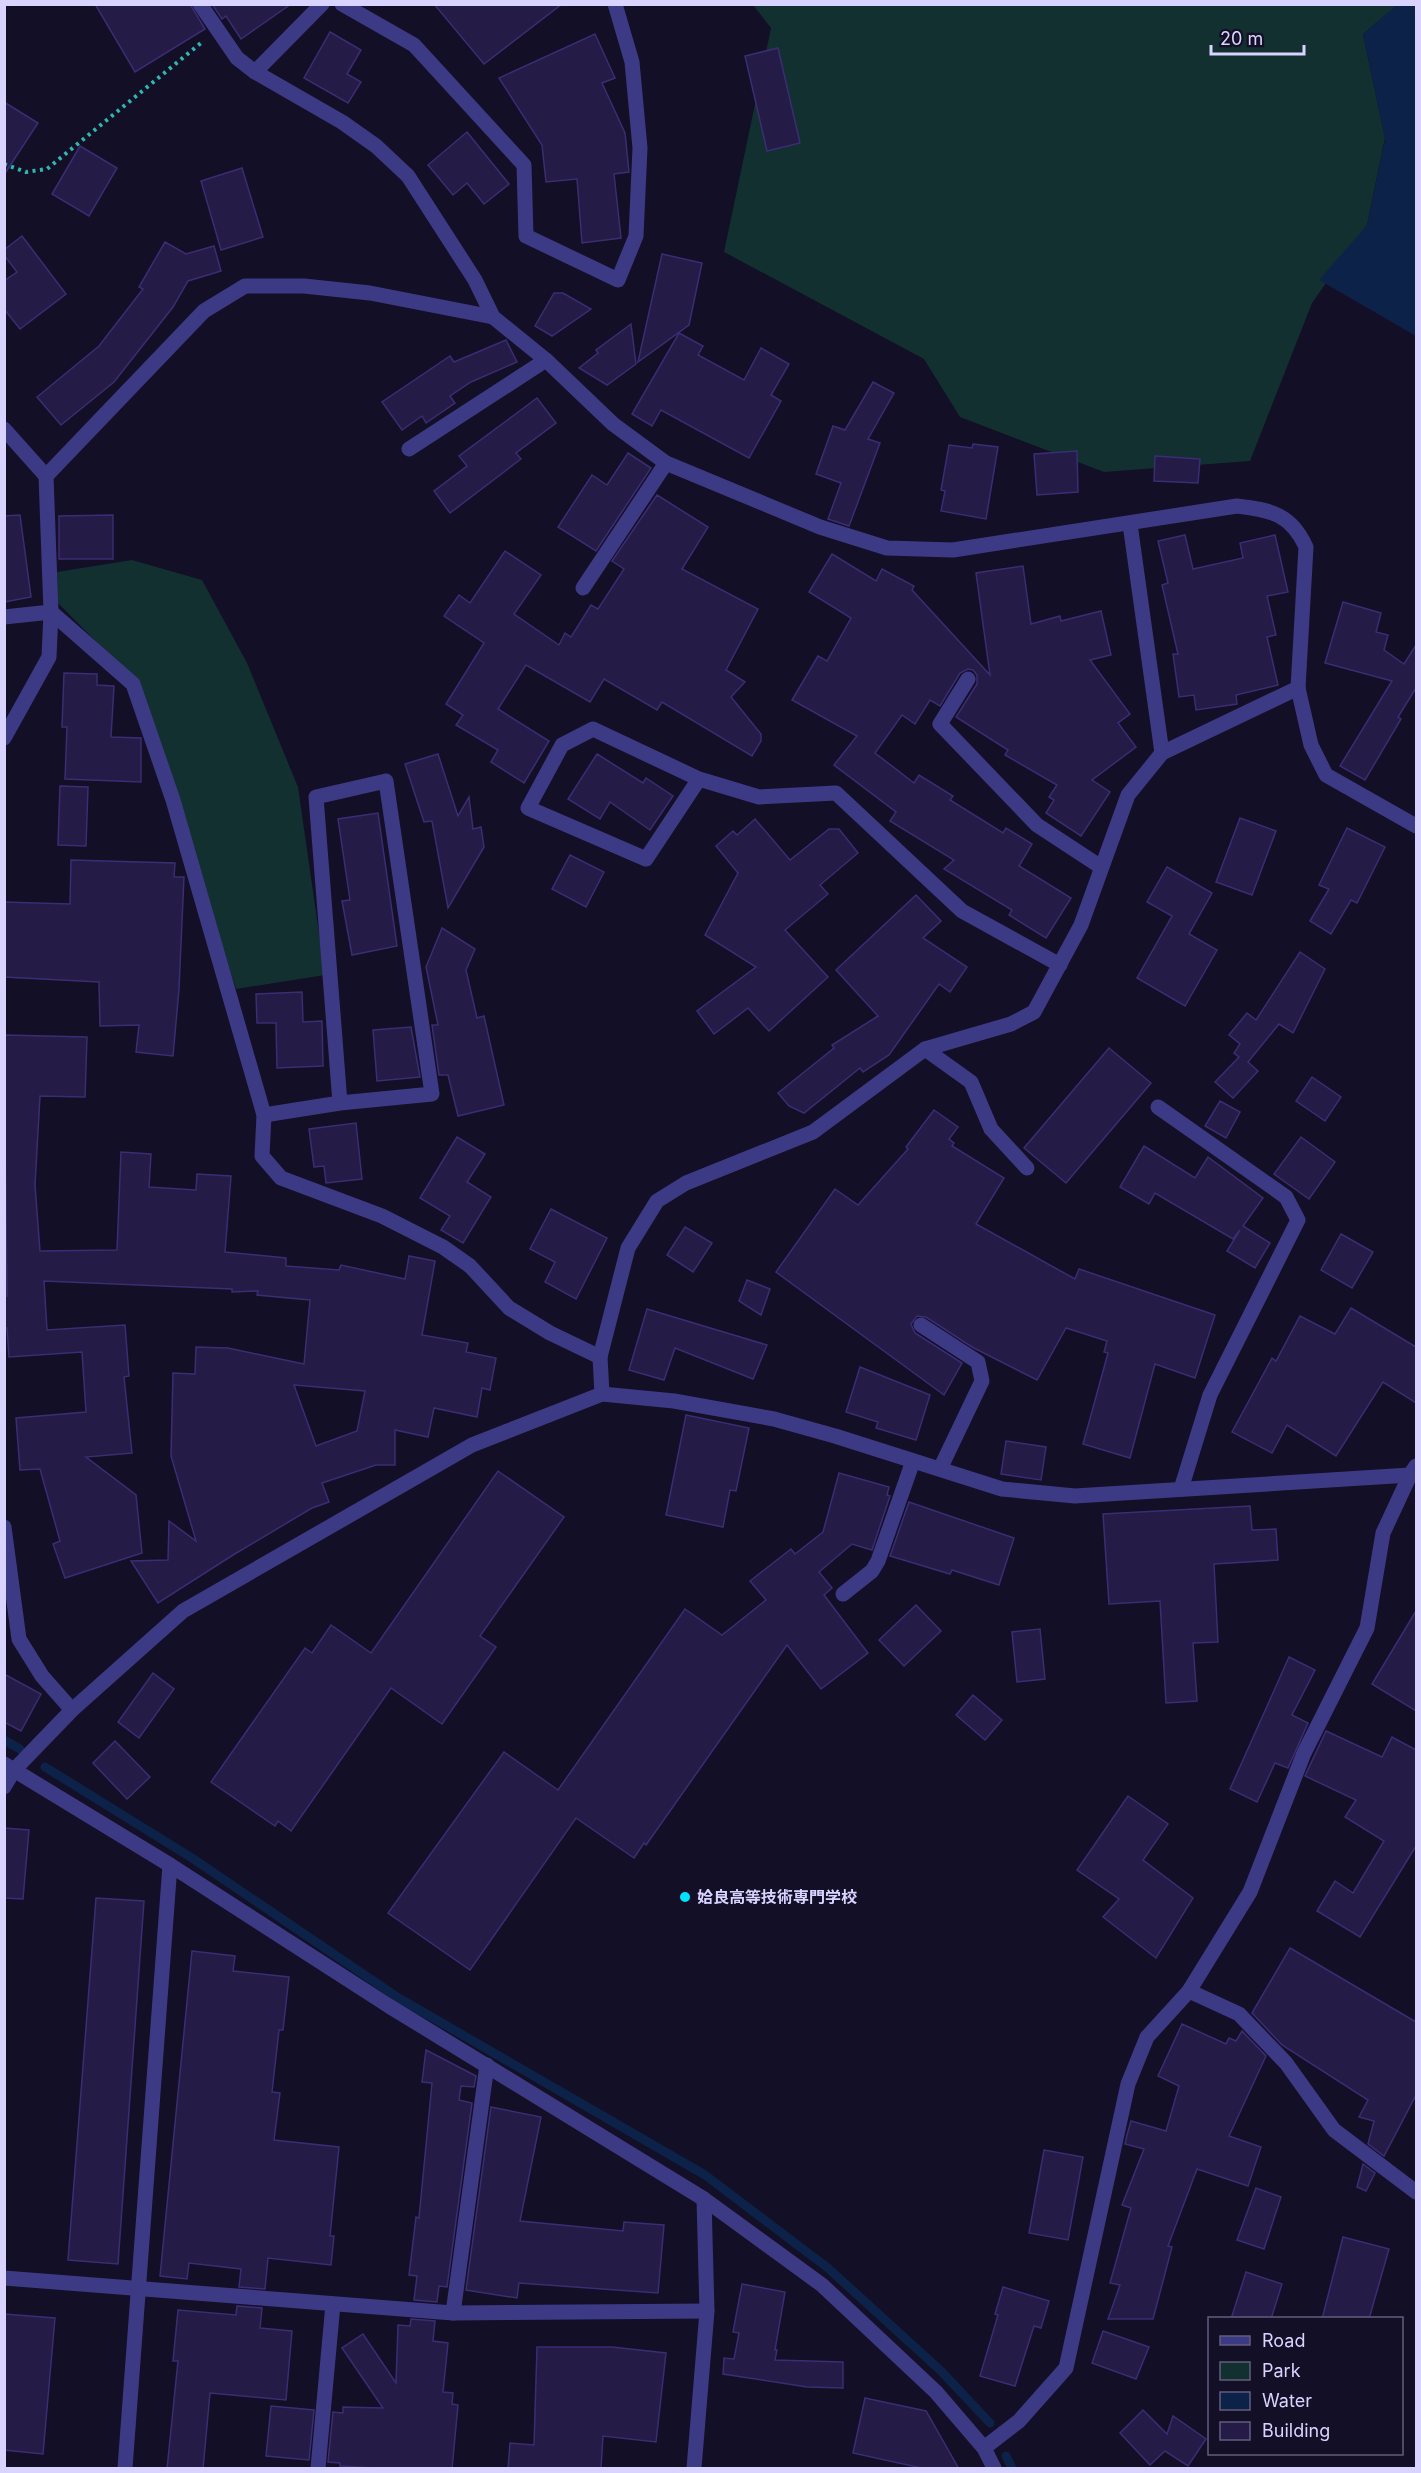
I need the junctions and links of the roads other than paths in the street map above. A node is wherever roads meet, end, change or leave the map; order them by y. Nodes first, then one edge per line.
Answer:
1 (200, 4) edge
2 (322, 4) edge
3 (342, 4) edge
4 (615, 4) edge
5 (255, 72) junction
6 (493, 316) junction
7 (546, 360) junction
8 (4, 429) edge
9 (409, 449) dead end
10 (666, 463) junction
11 (46, 476) junction
12 (1130, 524) junction
13 (583, 588) dead end
14 (51, 612) junction
15 (4, 617) edge
16 (968, 679) dead end
17 (1298, 688) junction
18 (4, 738) edge
19 (1162, 753) junction
20 (699, 779) junction
21 (1416, 826) edge
22 (1101, 867) junction
23 (1060, 965) junction
24 (925, 1049) junction
25 (340, 1103) junction
26 (1158, 1107) dead end
27 (264, 1115) junction
28 (1027, 1168) dead end
29 (921, 1325) dead end
30 (600, 1356) junction
31 (602, 1394) junction
32 (913, 1461) junction
33 (940, 1469) junction
34 (1413, 1470) edge
35 (1181, 1489) junction
36 (4, 1527) edge
37 (843, 1594) dead end
38 (72, 1710) junction
39 (9, 1767) edge
40 (4, 1787) edge
41 (170, 1866) junction
42 (1189, 1991) junction
43 (487, 2065) junction
44 (1416, 2192) edge
45 (705, 2199) junction
46 (4, 2278) edge
47 (141, 2289) junction
48 (333, 2304) junction
49 (707, 2311) junction
50 (453, 2313) junction
51 (984, 2448) junction
52 (125, 2469) edge
53 (318, 2469) edge
54 (694, 2469) edge
55 (994, 2469) edge

1 - 5 street
2 - 5 street
3 - 4 street
5 - 6 street
6 - 7 street
6 - 11 street
7 - 9 street
7 - 10 street
8 - 11 street
10 - 12 street
10 - 13 street
11 - 14 street
12 - 17 street
12 - 19 street
14 - 15 street
14 - 18 street
14 - 27 street
16 - 22 street
17 - 19 street
17 - 21 street
19 - 22 street
20 - 20 street
20 - 23 street
22 - 23 street
23 - 24 street
24 - 28 street
24 - 30 street
25 - 25 street
25 - 27 street
26 - 35 street
27 - 30 street
29 - 33 street
30 - 31 street
31 - 32 street
31 - 38 street
32 - 33 street
32 - 37 street
33 - 35 street
34 - 35 street
34 - 42 street
36 - 38 street
38 - 39 street
39 - 40 street
39 - 41 street
41 - 43 street
41 - 47 street
42 - 44 street
42 - 51 street
43 - 45 street
43 - 50 street
45 - 49 street
45 - 51 street
46 - 47 street
47 - 48 street
47 - 52 street
48 - 50 street
48 - 53 street
49 - 50 street
49 - 54 street
51 - 55 street

